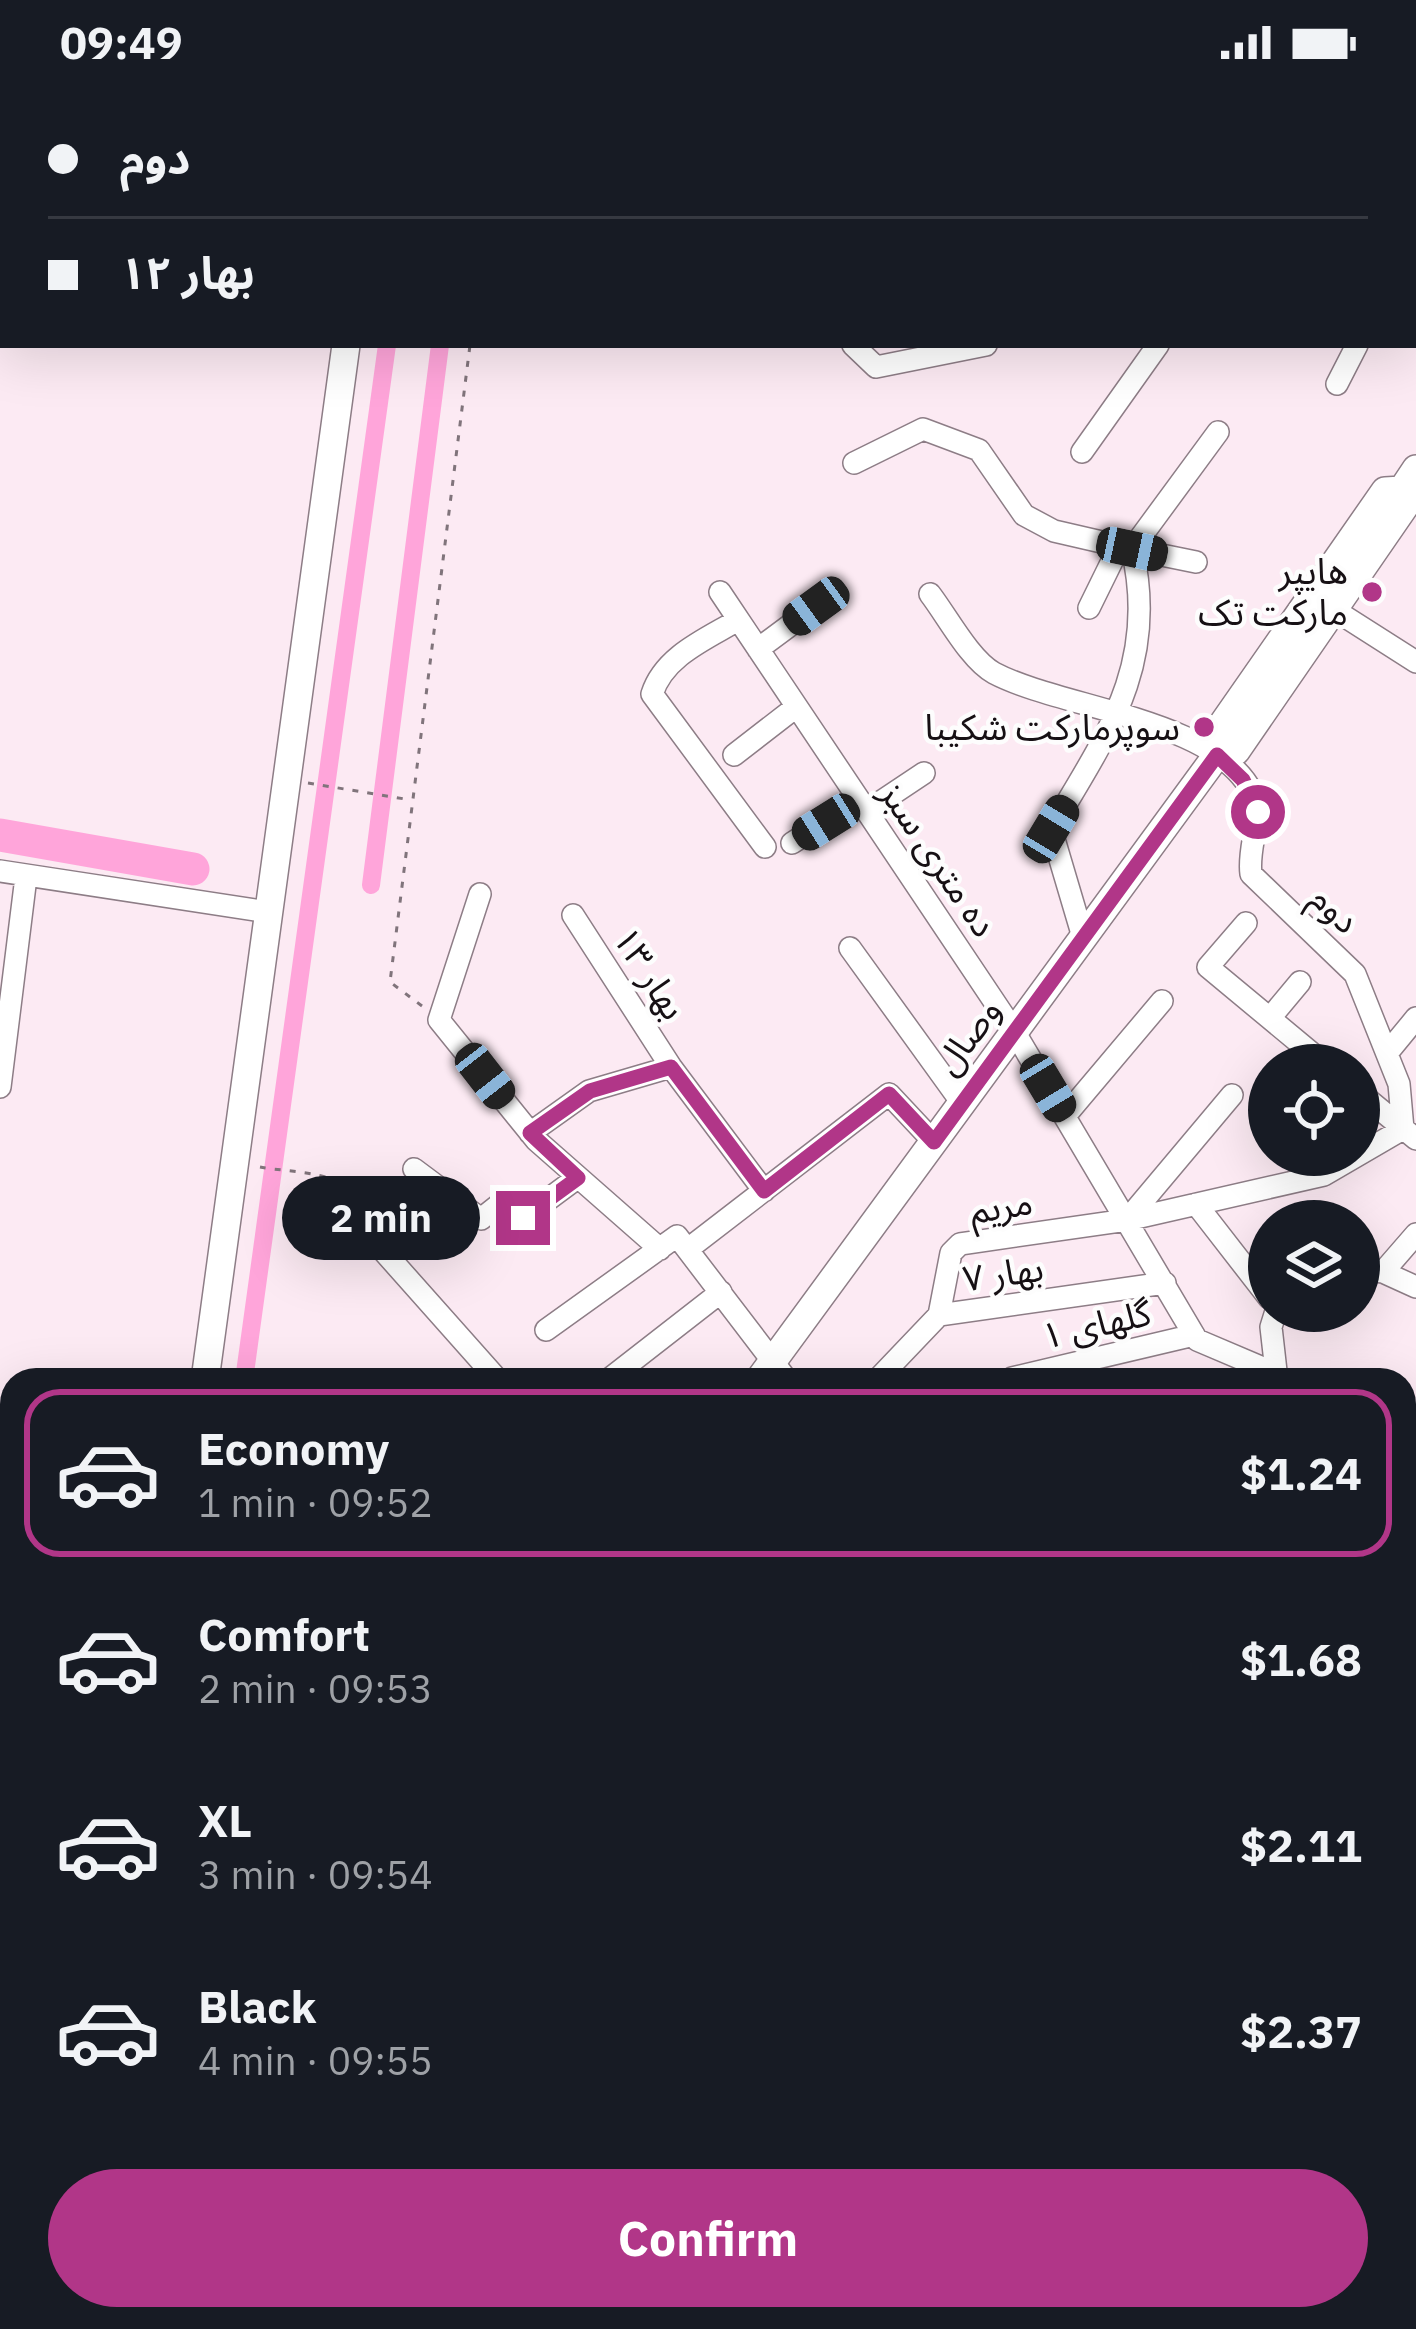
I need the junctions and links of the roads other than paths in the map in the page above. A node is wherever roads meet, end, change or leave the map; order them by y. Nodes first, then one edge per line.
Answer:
1 (346, 348) edge
2 (856, 348) edge
3 (971, 348) edge
4 (1155, 348) edge
5 (1355, 348) edge
6 (1336, 384) dead end
7 (1218, 432) dead end
8 (1082, 452) dead end
9 (854, 464) dead end
10 (1409, 480) edge
11 (1125, 549) junction
12 (1196, 562) dead end
13 (720, 592) dead end
14 (930, 594) dead end
15 (1323, 603) junction
16 (816, 606) dead end
17 (1089, 608) dead end
18 (738, 620) junction
19 (758, 649) junction
20 (1416, 662) edge
21 (796, 706) junction
22 (1121, 712) junction
23 (734, 755) dead end
24 (1217, 755) junction
25 (924, 773) dead end
26 (863, 806) junction
27 (792, 843) dead end
28 (765, 847) dead end
29 (0, 872) edge
30 (26, 877) junction
31 (479, 894) dead end
32 (268, 912) junction
33 (573, 915) dead end
34 (1246, 922) dead end
35 (1084, 937) junction
36 (850, 948) dead end
37 (1300, 982) dead end
38 (1162, 1001) dead end
39 (1270, 1018) junction
40 (1416, 1018) edge
41 (1014, 1031) junction
42 (1301, 1044) edge
43 (1388, 1052) junction
44 (671, 1067) junction
45 (0, 1087) edge
46 (1232, 1095) dead end
47 (962, 1103) junction
48 (1380, 1110) edge
49 (1065, 1116) junction
50 (530, 1133) junction
51 (1409, 1134) edge
52 (934, 1142) junction
53 (415, 1169) dead end
54 (578, 1178) junction
55 (764, 1191) junction
56 (1196, 1204) junction
57 (1127, 1220) junction
58 (362, 1227) road end
59 (1416, 1234) edge
60 (675, 1245) junction
61 (1248, 1271) edge
62 (1380, 1272) edge
63 (1383, 1272) junction
64 (1165, 1282) junction
65 (1416, 1287) edge
66 (721, 1292) junction
67 (940, 1316) junction
68 (546, 1330) dead end
69 (1272, 1332) edge
70 (1194, 1336) junction
71 (207, 1368) edge
72 (484, 1368) edge
73 (623, 1368) edge
74 (770, 1368) edge
75 (776, 1368) edge
76 (889, 1368) edge
77 (1055, 1368) edge
78 (1259, 1368) edge
79 (1276, 1368) edge

1 - 32 main road
2 - 3 street
4 - 8 street
5 - 6 street
7 - 11 street
9 - 11 street
10 - 15 main road, وصال
11 - 12 street
11 - 17 street
11 - 22 street
13 - 18 street, ده متری سبز
14 - 22 street
15 - 20 street
15 - 24 main road, وصال
16 - 19 street
18 - 19 street, ده متری سبز
18 - 28 street
19 - 21 street, ده متری سبز
21 - 23 street
21 - 26 street, ده متری سبز
22 - 24 street
22 - 35 street
24 - 35 main road, وصال
24 - 43 street, دوم
25 - 26 street
26 - 27 street
26 - 41 street, ده متری سبز
29 - 30 street
30 - 32 street
30 - 45 street
31 - 50 street
32 - 71 main road
33 - 44 street, بهار ۱۳
34 - 39 street
35 - 41 main road, وصال
36 - 47 street
37 - 39 street
38 - 49 street
39 - 42 street
40 - 43 street
41 - 47 main road, وصال
41 - 49 street, ده متری سبز
43 - 51 street, دوم
44 - 50 street, بهار ۱۳
44 - 55 street, بهار ۱۳
46 - 57 street
47 - 52 main road, وصال
48 - 51 street
49 - 57 street, ده متری سبز
50 - 54 street
51 - 56 street
52 - 55 street
52 - 75 main road, وصال
53 - 54 street
54 - 60 street
55 - 60 street
56 - 57 street
56 - 61 street
57 - 64 street, ده متری سبز
57 - 67 street, مریم
58 - 72 street
59 - 63 street
60 - 66 street
60 - 68 street
62 - 63 street
63 - 65 street
64 - 67 street, بهار ۷
64 - 70 street, ده متری سبز
66 - 73 street
66 - 74 street
67 - 76 street, بهار ۷
69 - 79 street
70 - 77 street, گلهای ۱
70 - 78 street

